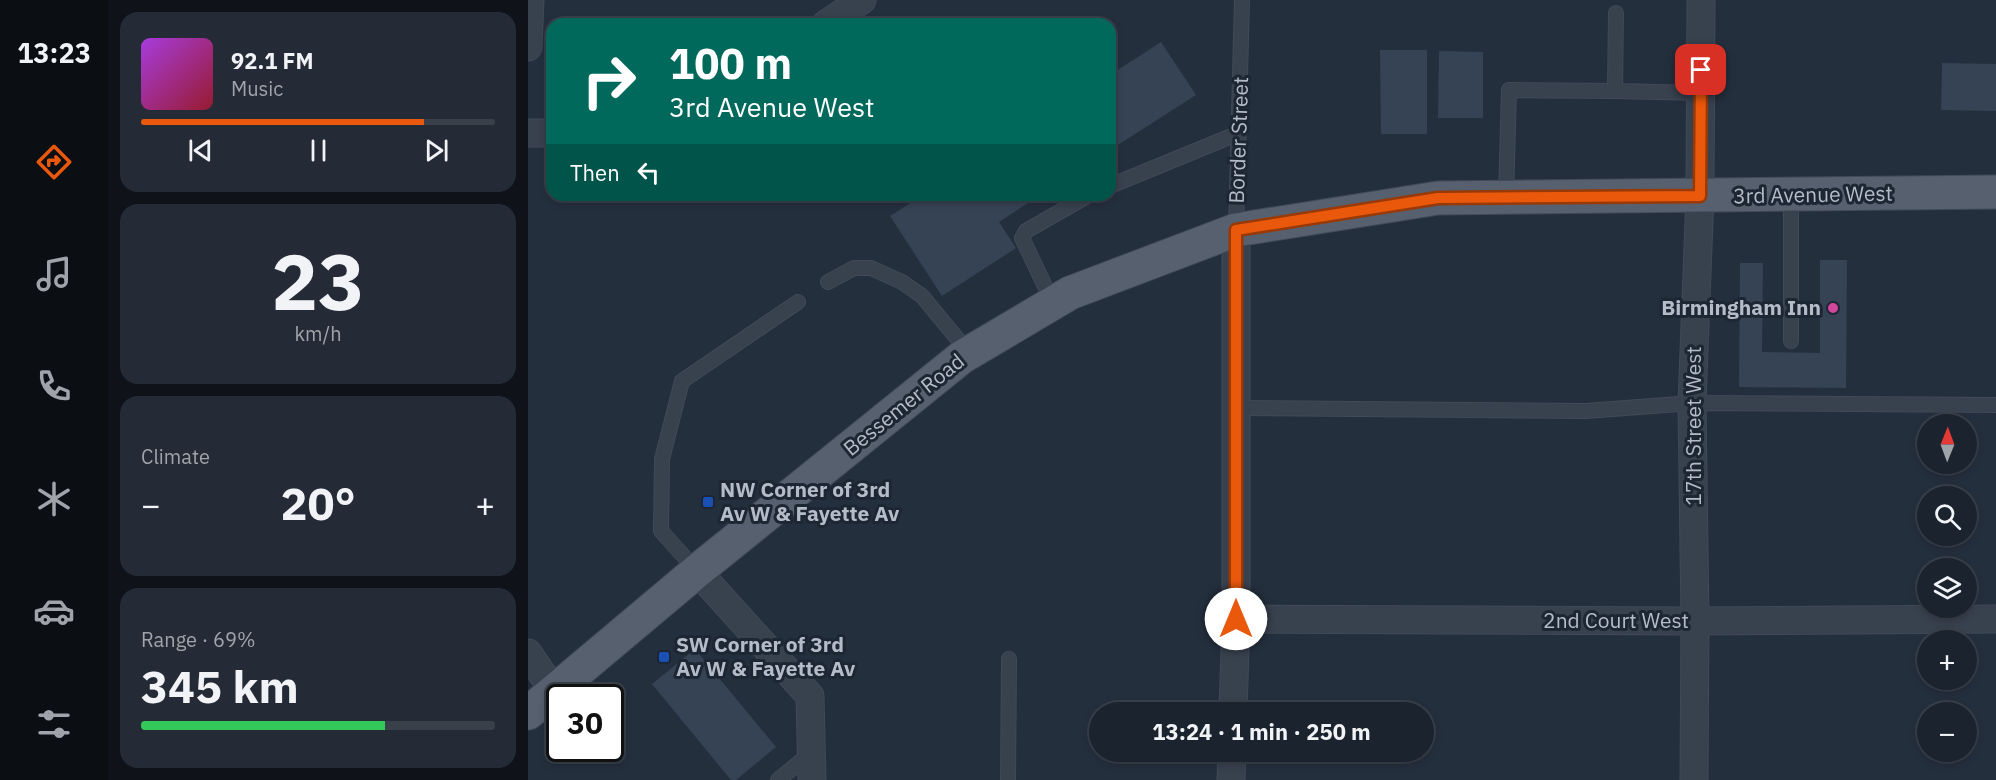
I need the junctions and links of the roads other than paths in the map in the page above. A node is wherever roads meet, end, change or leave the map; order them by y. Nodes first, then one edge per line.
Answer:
1 (530, 0) edge
2 (862, 0) edge
3 (1242, 0) edge
4 (1701, 0) edge
5 (1616, 13) dead end
6 (835, 18) edge
7 (528, 47) edge
8 (1615, 91) junction
9 (1700, 93) junction
10 (528, 133) edge
11 (546, 133) edge
12 (1239, 133) junction
13 (1116, 184) edge
14 (1996, 192) edge
15 (1791, 195) junction
16 (1700, 196) junction
17 (1506, 197) junction
18 (1078, 201) edge
19 (1236, 230) junction
20 (828, 282) dead end
21 (798, 302) dead end
22 (1053, 303) junction
23 (1791, 341) dead end
24 (969, 352) junction
25 (1692, 403) junction
26 (1996, 405) edge
27 (1235, 408) junction
28 (697, 571) junction
29 (1236, 619) junction
30 (1996, 619) edge
31 (1695, 621) junction
32 (528, 653) edge
33 (1009, 659) dead end
34 (549, 684) edge
35 (562, 684) edge
36 (546, 698) edge
37 (1233, 702) edge
38 (528, 713) edge
39 (812, 752) junction
40 (1232, 762) edge
41 (778, 780) edge
42 (812, 780) edge
43 (1008, 780) edge
44 (1231, 780) edge
45 (1694, 780) edge

1 - 7 street
2 - 6 street
3 - 12 lane, Border Street
4 - 9 street, 17th Street West
5 - 8 lane
8 - 9 lane
8 - 17 lane
9 - 16 street, 17th Street West
10 - 11 street
12 - 13 lane
12 - 19 lane, Border Street
14 - 15 main road, 3rd Avenue West
15 - 16 main road, 3rd Avenue West
15 - 23 lane
16 - 17 main road, 3rd Avenue West
16 - 25 street, 17th Street West
17 - 19 main road, 3rd Avenue West
18 - 22 lane
19 - 22 main road, Bessemer Road
19 - 27 street, Border Street
20 - 24 lane
21 - 28 lane
22 - 24 main road, Bessemer Road
24 - 28 main road, Bessemer Road
25 - 26 lane
25 - 27 lane
25 - 31 street, 17th Street West
27 - 29 street, Border Street
28 - 35 main road, Bessemer Road
28 - 39 street
29 - 31 street, 2nd Court West
29 - 37 street, Border Street
30 - 31 street, 2nd Court West
31 - 45 street, 17th Street West
32 - 34 street
33 - 43 lane
36 - 38 main road, Bessemer Road
39 - 41 lane
39 - 42 street
40 - 44 street

